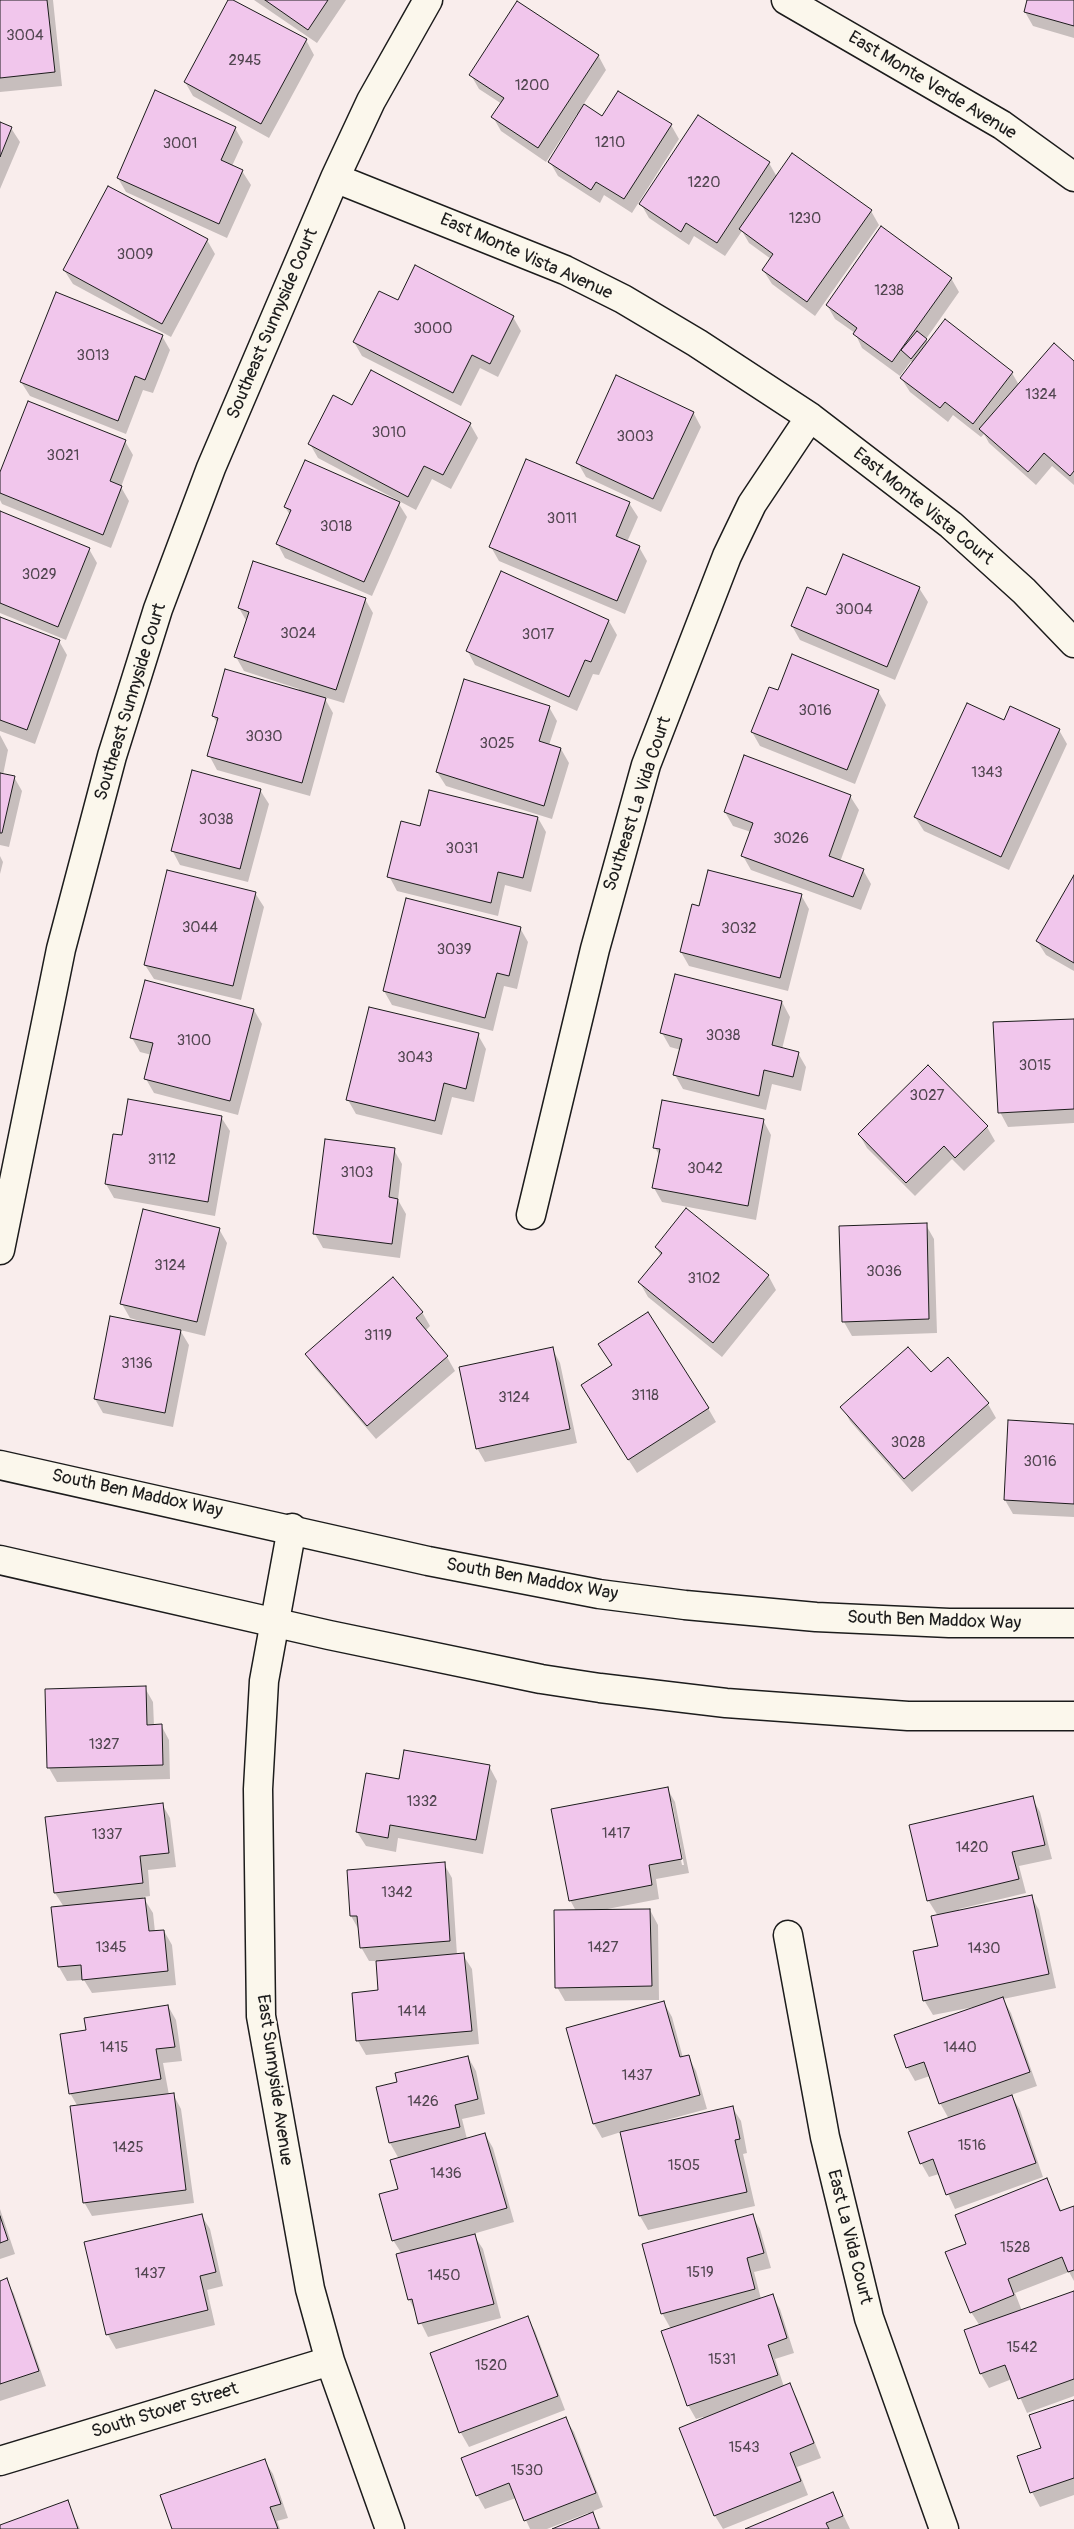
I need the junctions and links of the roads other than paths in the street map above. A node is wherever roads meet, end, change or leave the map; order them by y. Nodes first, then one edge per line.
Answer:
1 (428, 0) edge
2 (786, 0) edge
3 (1074, 177) edge
4 (335, 178) junction
5 (810, 417) junction
6 (1074, 643) edge
7 (531, 1215) dead end
8 (0, 1250) edge
9 (0, 1464) edge
10 (292, 1528) junction
11 (0, 1560) edge
12 (275, 1622) junction
13 (1074, 1624) edge
14 (1074, 1716) edge
15 (788, 1936) dead end
16 (330, 2361) junction
17 (0, 2461) edge
18 (390, 2529) edge
19 (944, 2529) edge

1 - 4 street, Southeast Sunnyside Court
2 - 3 street, East Monte Verde Avenue
4 - 5 street, East Monte Vista Avenue
4 - 8 street, Southeast Sunnyside Court
5 - 6 street, East Monte Vista Court
5 - 7 street, Southeast La Vida Court
9 - 10 street, South Ben Maddox Way
10 - 12 street, East Sunnyside Avenue
10 - 13 street, South Ben Maddox Way
11 - 12 street
12 - 14 street
12 - 16 street, East Sunnyside Avenue
15 - 19 street, East La Vida Court
16 - 17 street, South Stover Street
16 - 18 street, East Sunnyside Avenue

